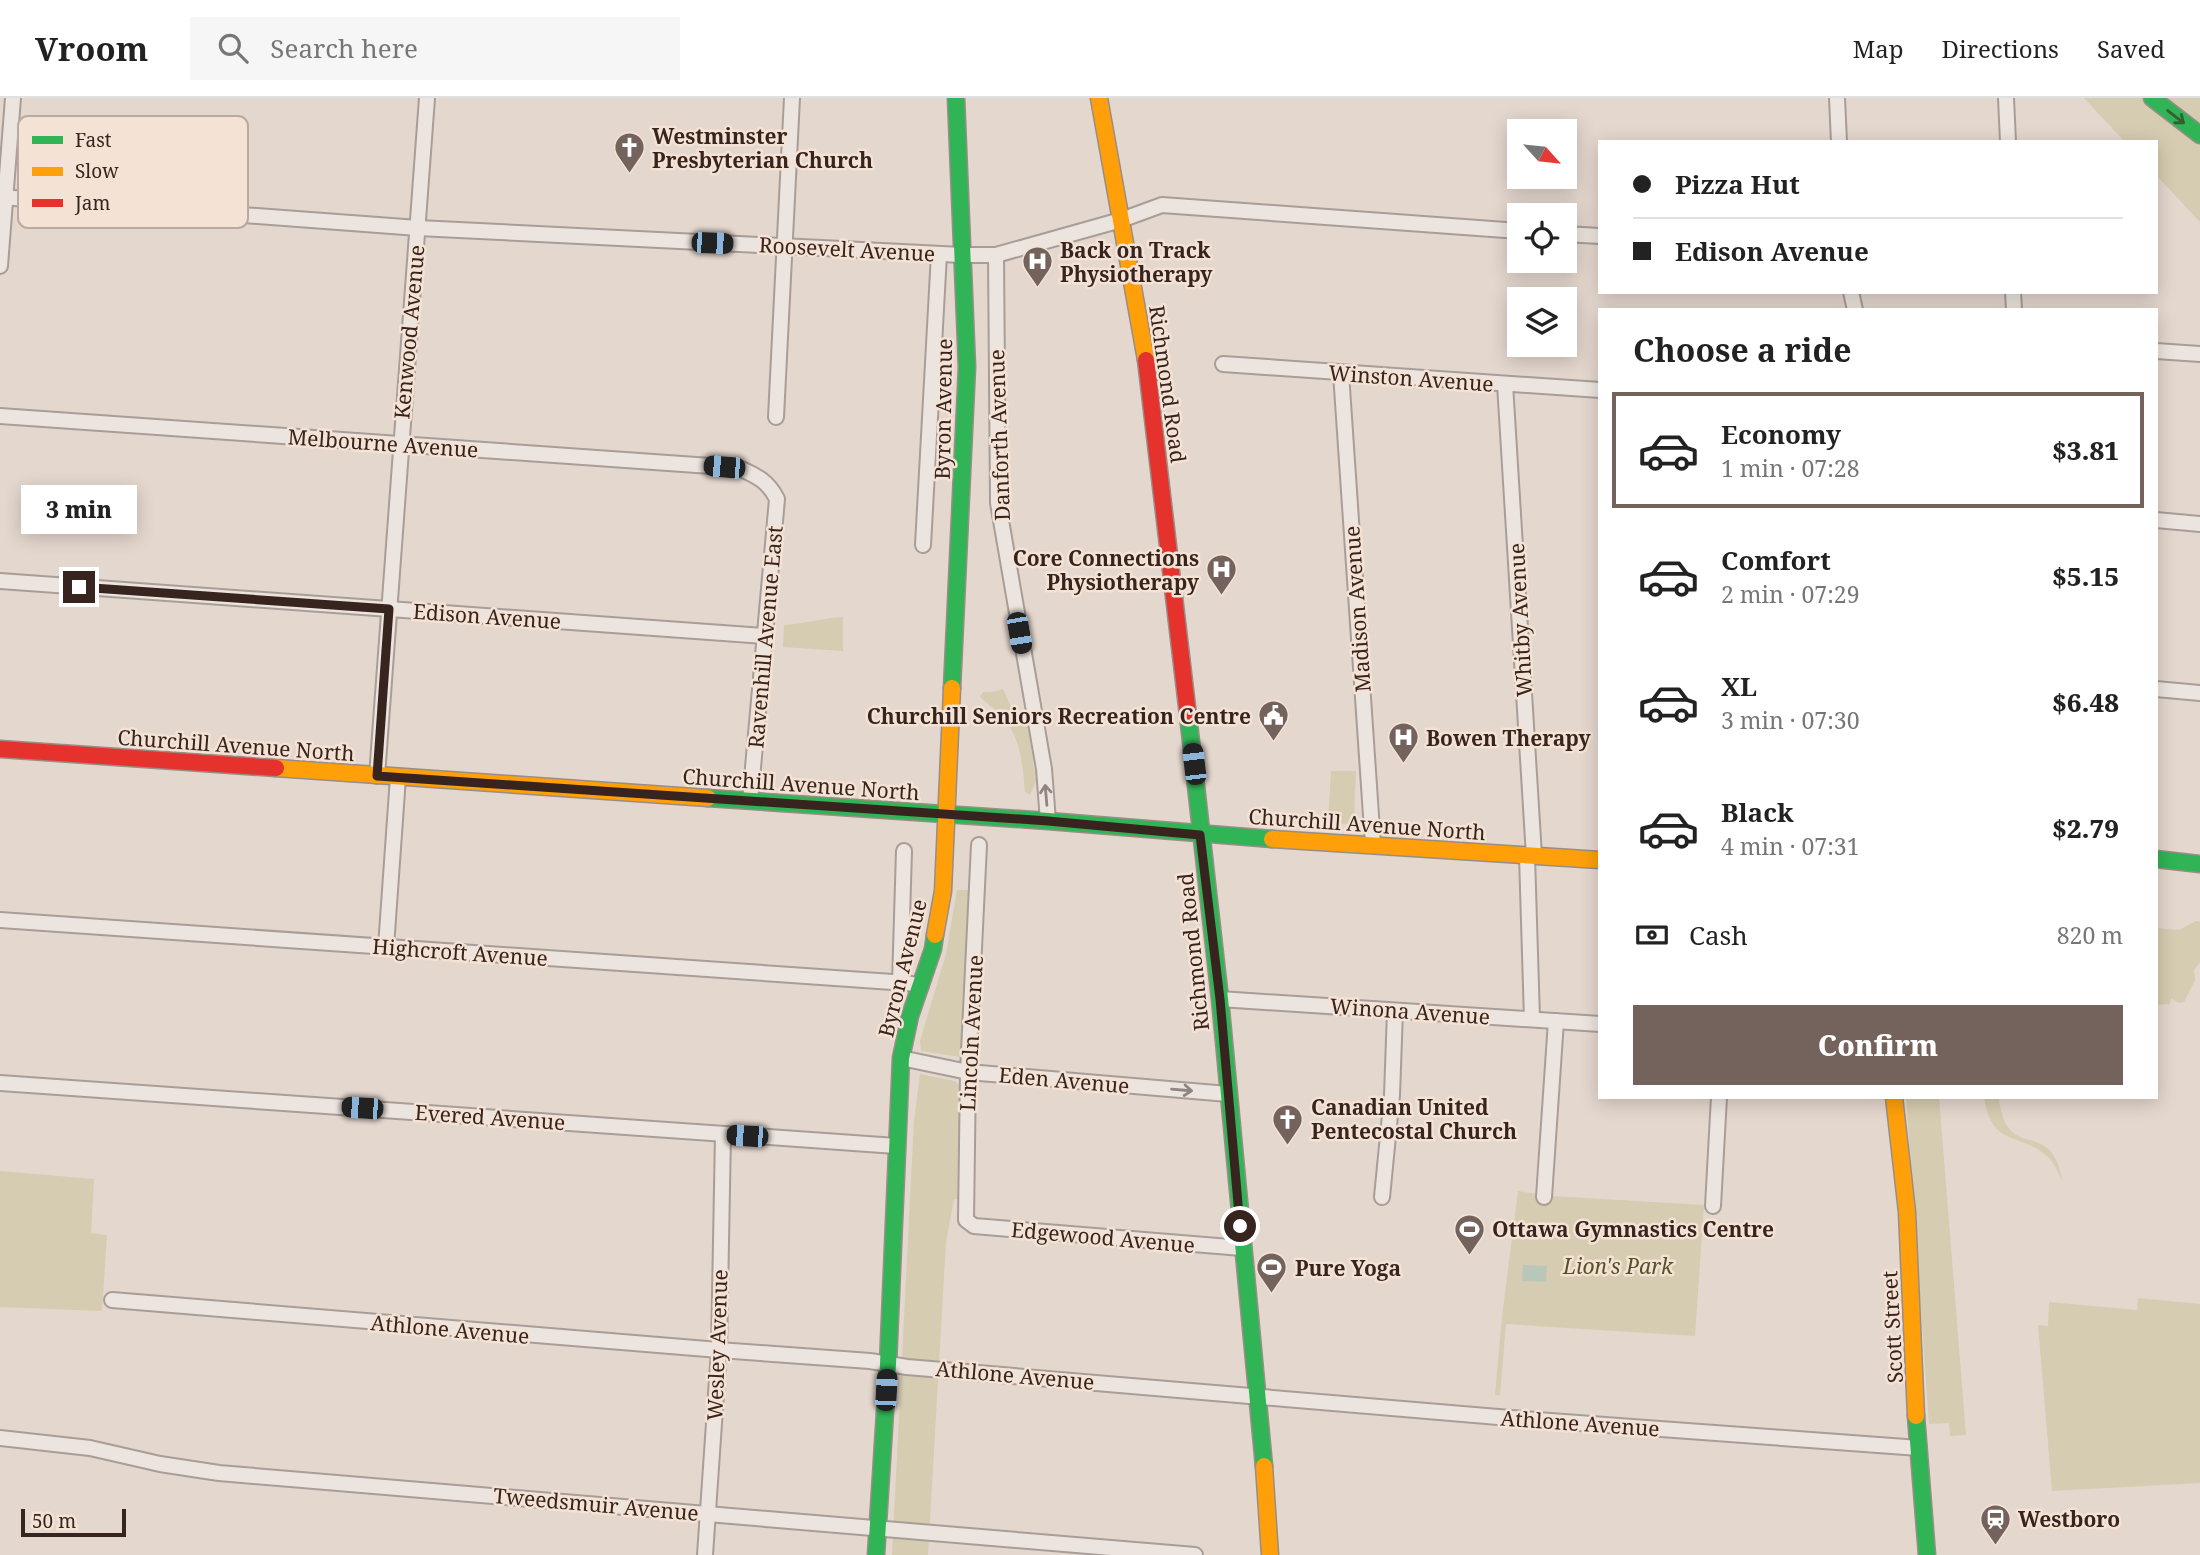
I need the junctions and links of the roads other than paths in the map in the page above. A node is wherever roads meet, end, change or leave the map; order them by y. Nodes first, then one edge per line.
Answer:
1 (13, 98) edge
2 (427, 98) edge
3 (792, 98) edge
4 (956, 98) edge
5 (1099, 98) edge
6 (1837, 98) edge
7 (2006, 98) edge
8 (2152, 98) edge
9 (2200, 135) edge
10 (1839, 140) edge
11 (2008, 140) edge
12 (2, 197) edge
13 (248, 215) edge
14 (1121, 220) junction
15 (418, 228) junction
16 (1507, 230) edge
17 (1577, 235) edge
18 (1598, 236) edge
19 (785, 246) junction
20 (939, 254) junction
21 (962, 255) junction
22 (996, 255) junction
23 (0, 266) edge
24 (2158, 351) edge
25 (2200, 354) edge
26 (1223, 365) dead end
27 (1341, 373) junction
28 (1505, 384) junction
29 (1598, 390) edge
30 (0, 416) edge
31 (776, 417) dead end
32 (400, 444) junction
33 (764, 479) joint
34 (2158, 520) edge
35 (2200, 524) edge
36 (923, 545) dead end
37 (0, 581) edge
38 (389, 609) junction
39 (765, 636) junction
40 (2158, 689) edge
41 (2200, 692) edge
42 (0, 749) edge
43 (377, 776) junction
44 (398, 777) junction
45 (750, 800) junction
46 (947, 815) junction
47 (1048, 821) junction
48 (1200, 835) junction
49 (979, 845) dead end
50 (1373, 845) junction
51 (904, 851) dead end
52 (1531, 856) junction
53 (2158, 859) edge
54 (1598, 860) edge
55 (2200, 864) edge
56 (0, 920) edge
57 (386, 947) junction
58 (900, 983) junction
59 (920, 986) junction
60 (1220, 999) junction
61 (1395, 1011) junction
62 (1532, 1018) junction
63 (1556, 1021) junction
64 (1598, 1024) edge
65 (901, 1058) junction
66 (968, 1072) junction
67 (0, 1083) edge
68 (1228, 1094) junction
69 (1719, 1099) edge
70 (1894, 1099) edge
71 (723, 1134) junction
72 (896, 1146) junction
73 (1382, 1197) dead end
74 (1544, 1197) dead end
75 (1713, 1206) dead end
76 (966, 1220) joint
77 (1242, 1248) junction
78 (112, 1300) dead end
79 (719, 1350) junction
80 (888, 1364) junction
81 (1259, 1396) junction
82 (0, 1438) edge
83 (1919, 1448) junction
84 (708, 1513) junction
85 (878, 1529) junction
86 (705, 1555) edge
87 (876, 1555) edge
88 (1195, 1555) edge
89 (1270, 1555) edge
90 (1927, 1555) edge

1 - 12 street
2 - 15 street, Kenwood Avenue
3 - 19 street
4 - 21 main road, Byron Avenue
5 - 14 main road, Richmond Road
6 - 10 street
7 - 11 street
8 -> 9 main road
12 - 23 street
13 - 15 street, Roosevelt Avenue
14 - 16 street, Roosevelt Avenue
14 - 22 street, Roosevelt Avenue
14 - 48 main road, Richmond Road
15 - 19 street, Roosevelt Avenue
15 - 32 street, Kenwood Avenue
17 - 18 street
19 - 20 street, Roosevelt Avenue
19 - 31 street
20 - 21 street, Roosevelt Avenue
20 - 36 street
21 - 22 street, Roosevelt Avenue
21 - 46 main road, Byron Avenue
47 -> 22 street, Danforth Avenue
24 - 25 street
26 - 27 street, Winston Avenue
27 - 28 street, Winston Avenue
27 - 50 street, Madison Avenue
28 - 29 street, Winston Avenue
28 - 52 street, Whitby Avenue
30 - 32 street, Melbourne Avenue
32 - 33 street, Melbourne Avenue
32 - 38 street, Kenwood Avenue
33 - 39 street, Ravenhill Avenue East
34 - 35 street
37 - 38 street, Edison Avenue
38 - 39 street, Edison Avenue
38 - 43 street, Kenwood Avenue
39 - 45 street, Ravenhill Avenue East
40 - 41 street
42 - 43 main road, Churchill Avenue North
43 - 44 main road, Churchill Avenue North
44 - 45 main road, Churchill Avenue North
44 - 57 street
45 - 46 main road, Churchill Avenue North
46 - 47 main road, Churchill Avenue North
46 - 59 main road, Byron Avenue
47 - 48 main road, Churchill Avenue North
48 - 50 main road, Churchill Avenue North
48 - 60 main road, Richmond Road
49 - 66 street, Lincoln Avenue
50 - 52 main road, Churchill Avenue North
51 - 58 street
52 - 54 main road, Churchill Avenue North
52 - 62 street, Whitby Avenue
53 - 55 main road
56 - 57 street, Highcroft Avenue
57 - 58 street, Highcroft Avenue
58 - 59 street, Highcroft Avenue
59 - 65 main road, Byron Avenue
60 - 61 street, Winona Avenue
60 - 68 main road, Richmond Road
61 - 62 street, Winona Avenue
61 - 73 street
62 - 63 street, Winona Avenue
63 - 64 street, Winona Avenue
63 - 74 street
65 - 66 street, Eden Avenue
65 - 72 main road, Byron Avenue
66 -> 68 street, Eden Avenue
66 - 76 street, Lincoln Avenue
67 - 71 street, Evered Avenue
68 - 77 main road, Richmond Road
69 - 75 street
70 - 83 main road, Scott Street
71 - 72 street, Evered Avenue
71 - 79 street, Wesley Avenue
72 - 80 main road, Byron Avenue
76 - 77 street, Edgewood Avenue
77 - 81 main road, Richmond Road
78 - 79 street, Athlone Avenue
79 - 80 street, Athlone Avenue
79 - 84 street, Wesley Avenue
80 - 81 street, Athlone Avenue
80 - 85 main road, Byron Avenue
81 - 83 street, Athlone Avenue
81 - 89 main road, Richmond Road
82 - 84 street, Tweedsmuir Avenue
83 - 90 main road, Scott Street
84 - 85 street, Tweedsmuir Avenue
84 - 86 street, Wesley Avenue
85 - 87 main road, Byron Avenue
85 - 88 street, Tweedsmuir Avenue

